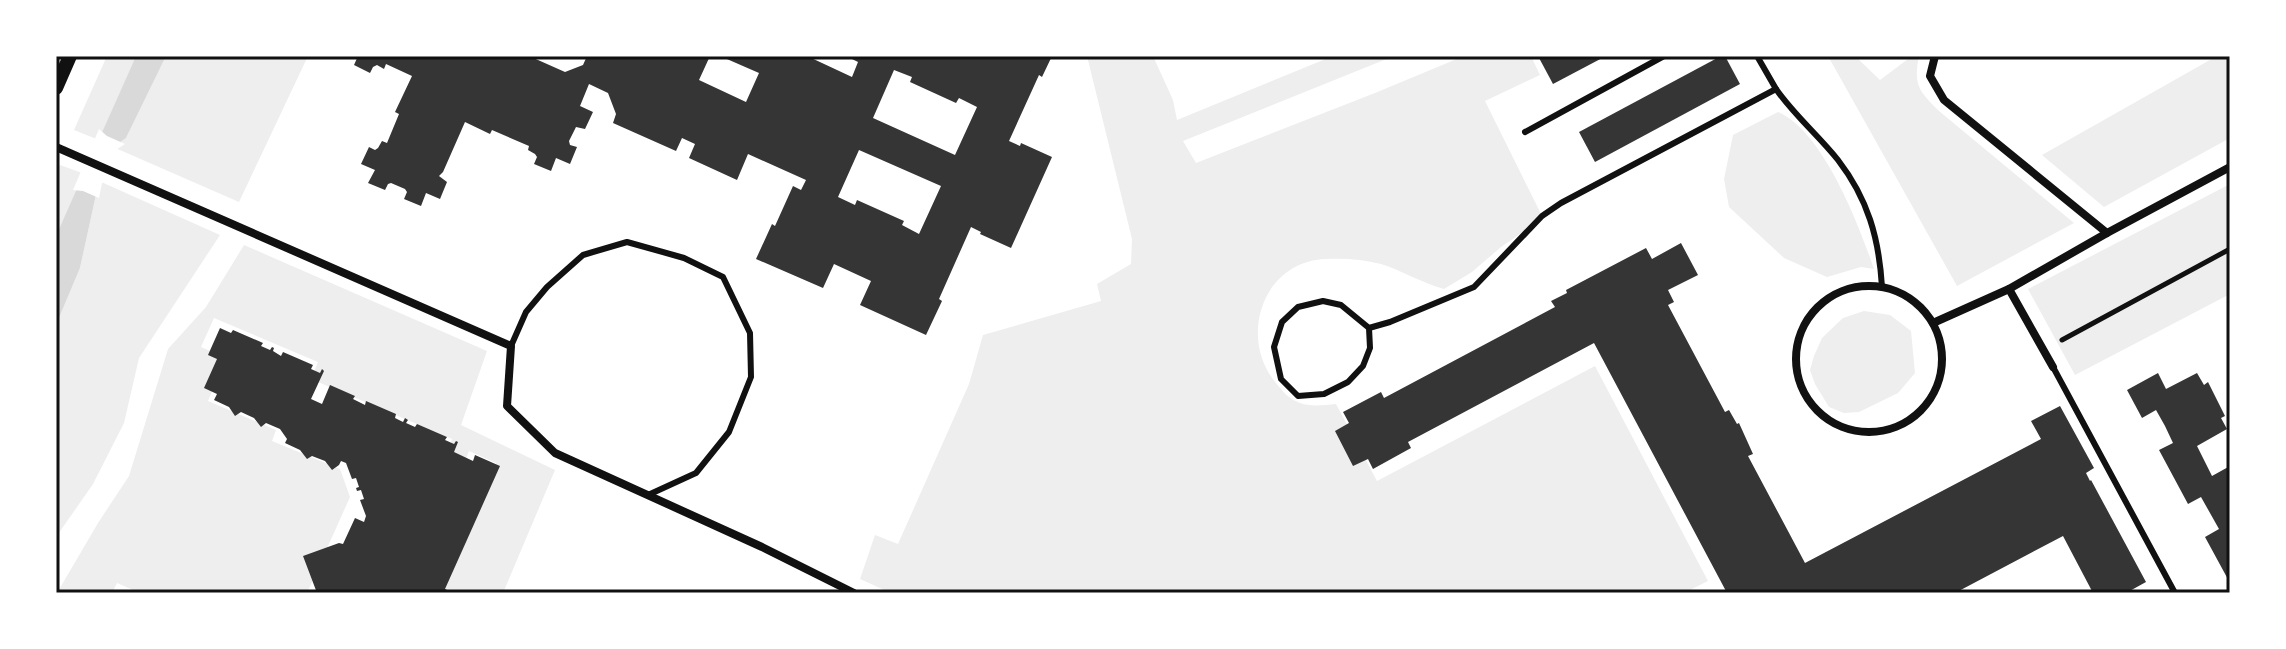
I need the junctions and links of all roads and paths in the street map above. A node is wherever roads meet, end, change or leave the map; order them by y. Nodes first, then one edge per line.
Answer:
1 (70, 56) edge
2 (1664, 56) edge
3 (1757, 56) edge
4 (1935, 56) edge
5 (56, 88) edge
6 (1776, 89) junction
7 (1525, 132) dead end
8 (56, 147) edge
9 (2230, 167) edge
10 (2107, 233) junction
11 (2230, 249) edge
12 (1882, 287) junction
13 (2009, 289) junction
14 (1933, 323) junction
15 (1369, 328) junction
16 (511, 346) junction
17 (2043, 350) junction
18 (2053, 367) joint
19 (648, 495) junction
20 (854, 593) edge
21 (2175, 593) edge

1 - 5 street
2 - 7 lane
3 - 6 lane
4 - 10 street
6 - 12 lane
6 - 15 lane
8 - 16 street
9 - 10 street
10 - 13 street
11 - 17 path
12 - 14 street
12 - 14 street
13 - 14 street
13 - 17 street
15 - 15 lane
16 - 19 street
16 - 19 lane
17 - 18 street
18 - 21 lane
19 - 20 street

